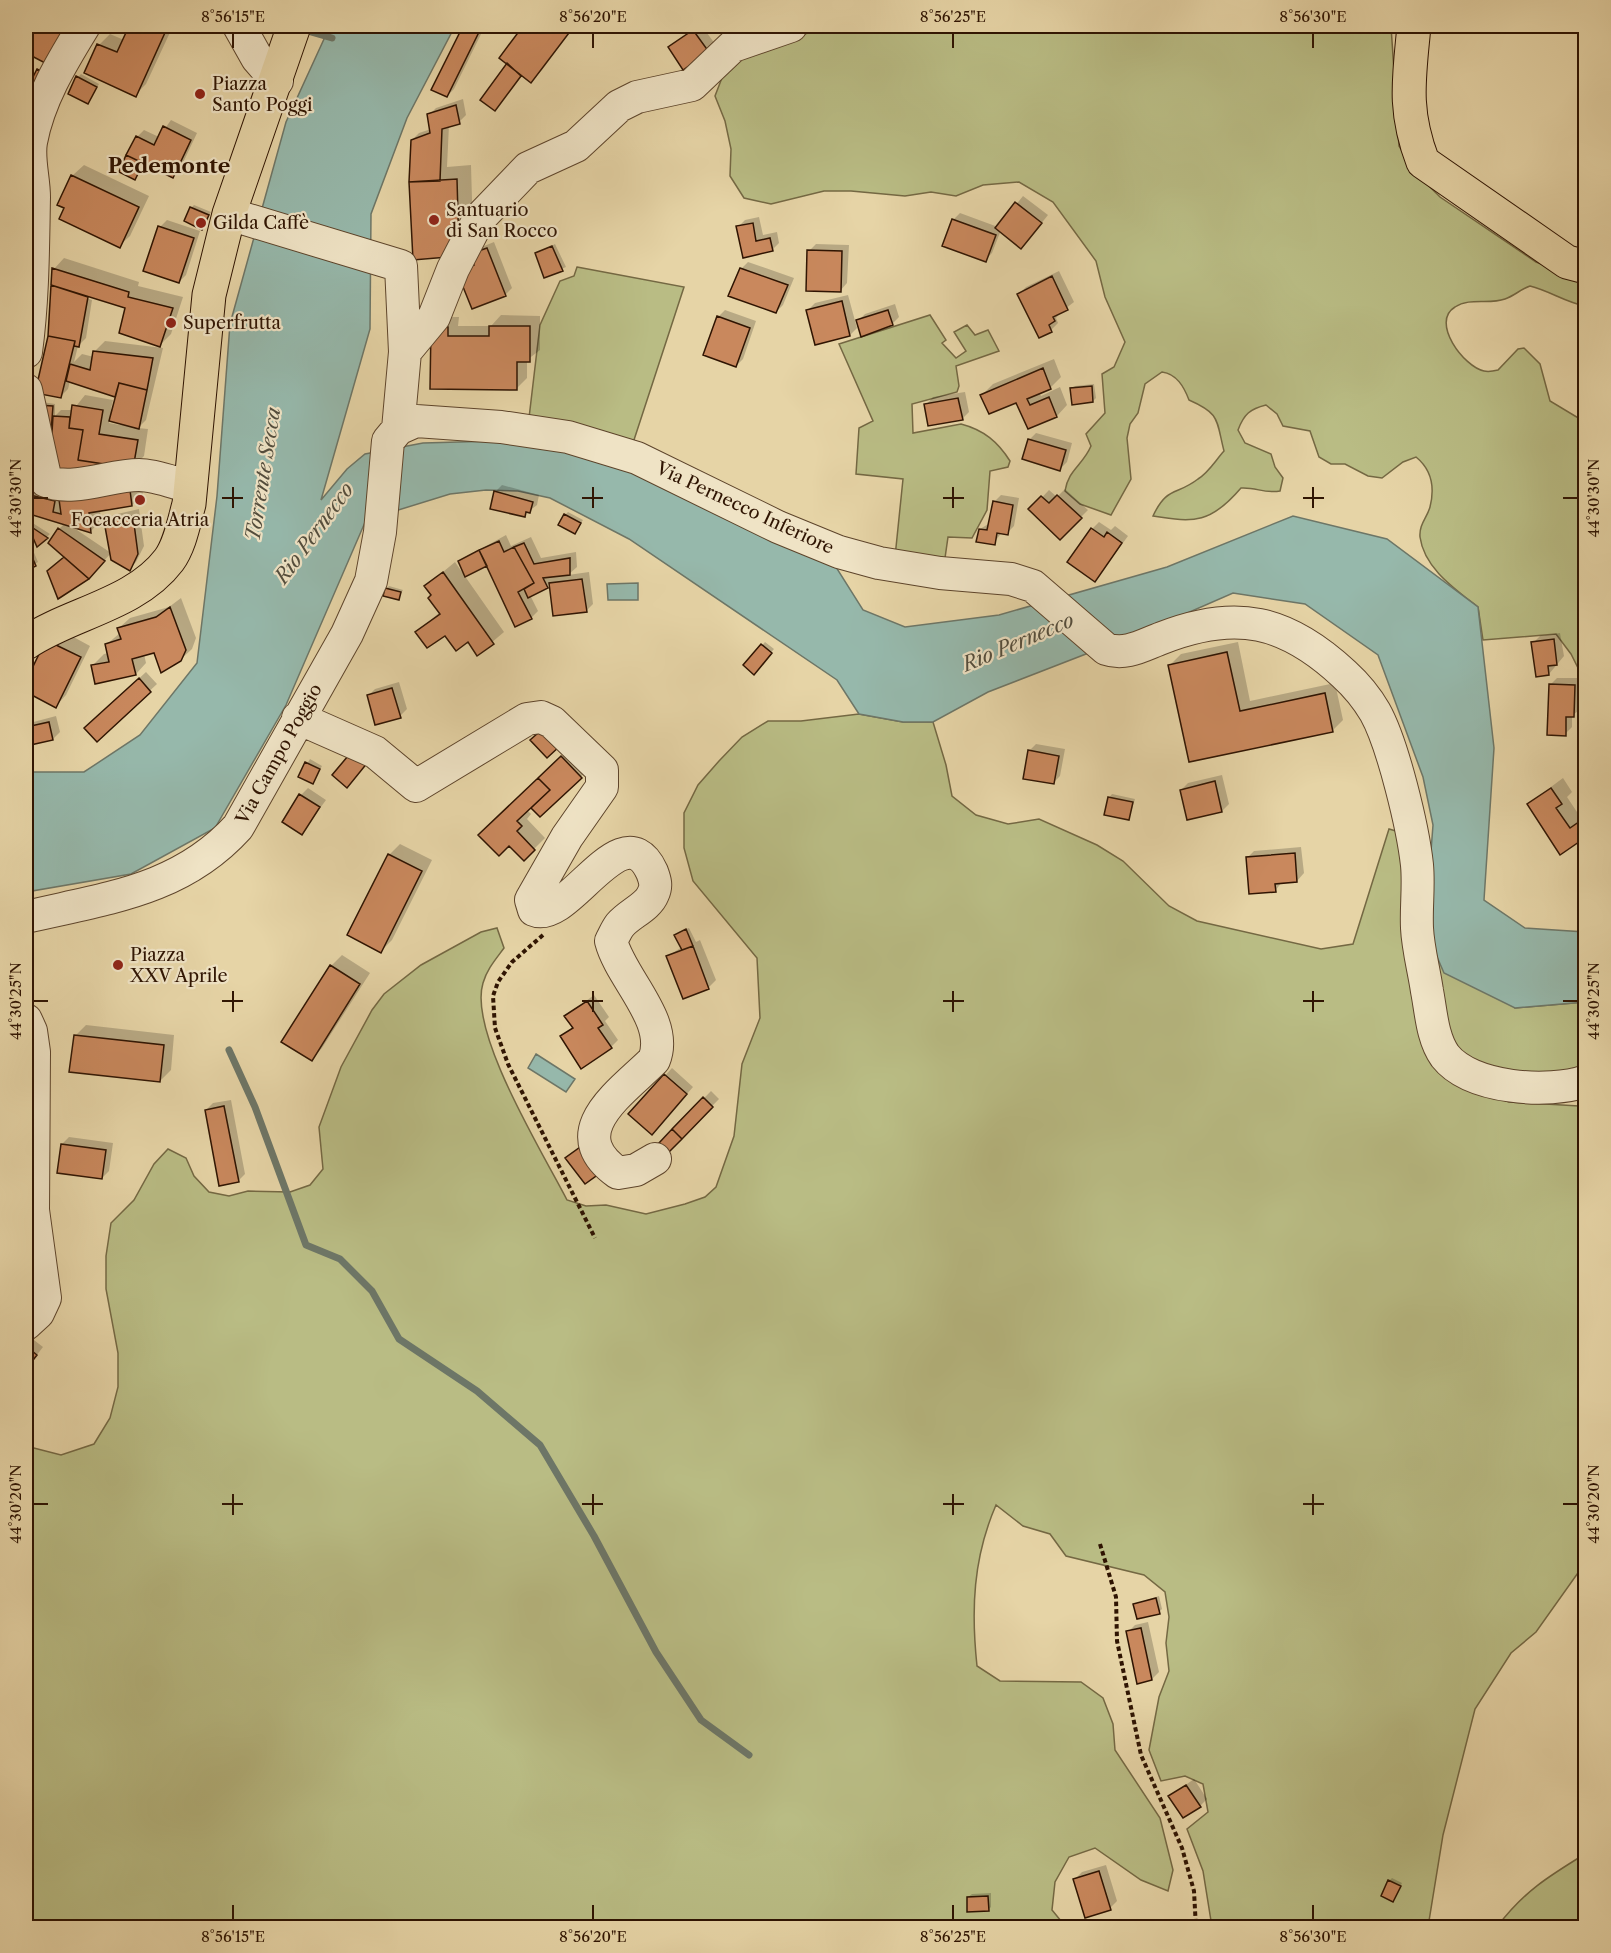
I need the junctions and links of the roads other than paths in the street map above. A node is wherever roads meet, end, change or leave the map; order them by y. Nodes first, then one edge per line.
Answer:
1 (84, 26) edge
2 (239, 26) edge
3 (791, 26) edge
4 (1414, 26) edge
5 (293, 27) edge
6 (277, 81) junction
7 (235, 216) junction
8 (1586, 267) edge
9 (26, 352) edge
10 (405, 352) junction
11 (26, 390) edge
12 (393, 435) junction
13 (190, 487) junction
14 (26, 643) edge
15 (298, 718) junction
16 (26, 917) edge
17 (26, 1020) edge
18 (1586, 1081) edge
19 (655, 1159) dead end
20 (26, 1324) edge

1 - 9 street
2 - 6 street
3 - 10 street
4 - 8 main road
5 - 6 main road
6 - 7 main road
7 - 10 street, Via Campo Poggio
7 - 13 main road
10 - 12 street, Via Campo Poggio
11 - 13 street
12 - 15 street, Via Campo Poggio
12 - 18 street, Via Pernecco Inferiore
13 - 14 main road
15 - 16 street, Via Campo Poggio
15 - 19 street
17 - 20 street

